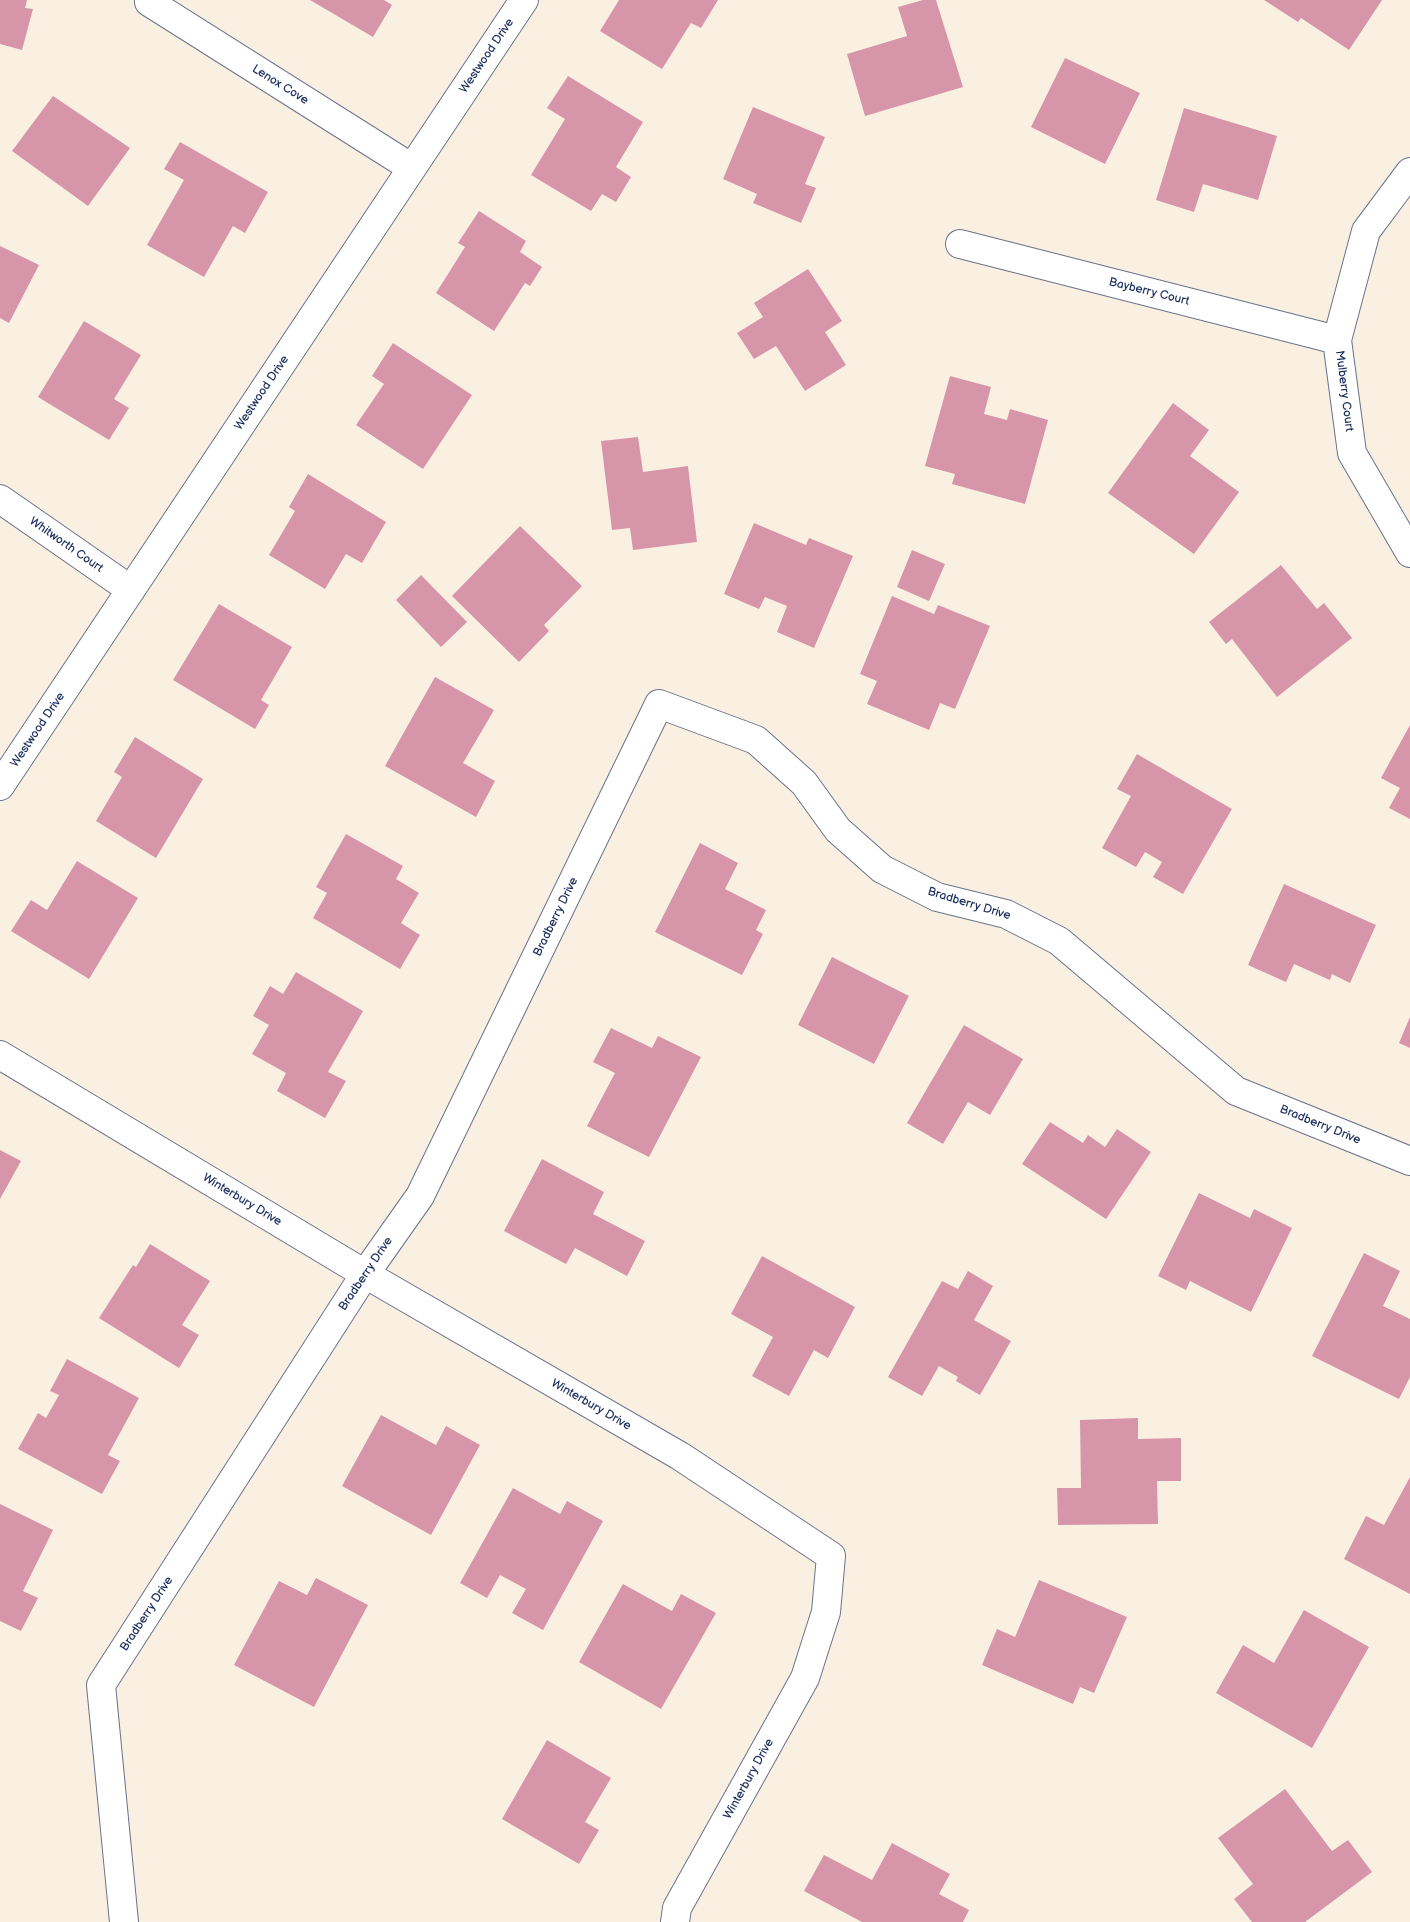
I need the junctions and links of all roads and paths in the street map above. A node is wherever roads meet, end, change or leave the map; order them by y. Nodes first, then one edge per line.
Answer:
1 (524, 0) edge
2 (149, 2) dead end
3 (412, 168) junction
4 (1410, 172) edge
5 (960, 244) dead end
6 (1337, 340) junction
7 (0, 499) edge
8 (1410, 553) edge
9 (131, 590) junction
10 (0, 786) edge
11 (0, 1055) edge
12 (1410, 1161) edge
13 (365, 1274) junction
14 (124, 1922) edge
15 (675, 1922) edge

1 - 3 street, Westwood Drive
2 - 3 street, Lenox Cove
3 - 9 street, Westwood Drive
4 - 6 street, Mulberry Court
5 - 6 street, Bayberry Court
6 - 8 street, Mulberry Court
7 - 9 street, Whitworth Court
9 - 10 street, Westwood Drive
11 - 13 street, Winterbury Drive
12 - 13 street, Bradberry Drive
13 - 14 street, Bradberry Drive
13 - 15 street, Winterbury Drive

